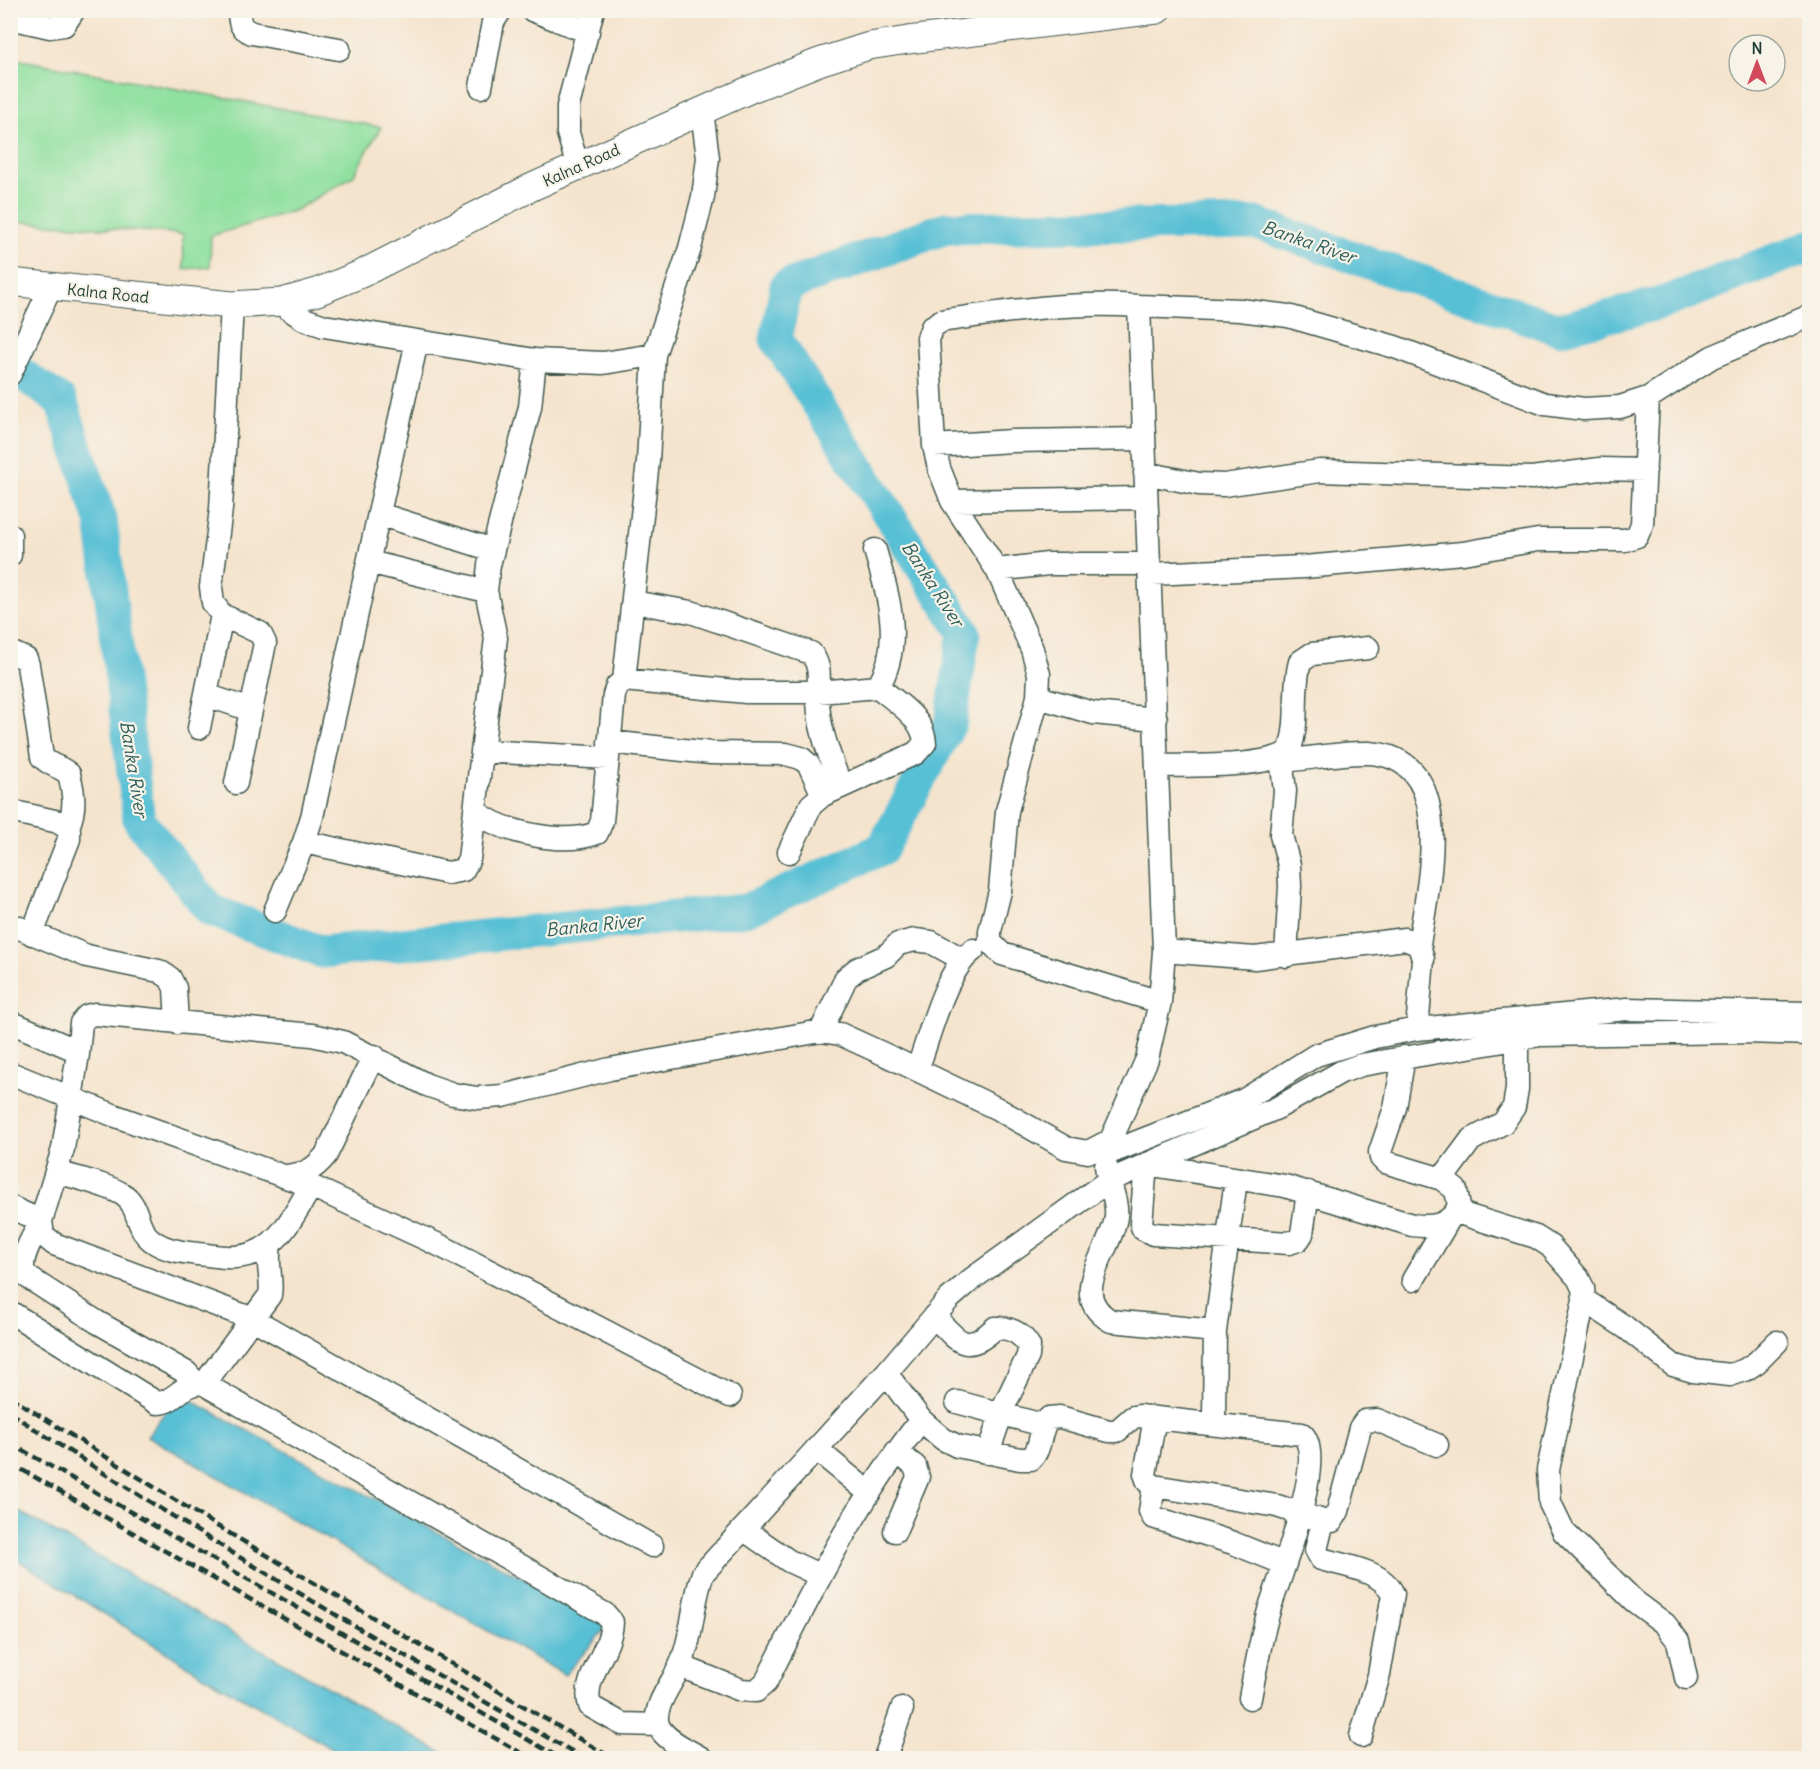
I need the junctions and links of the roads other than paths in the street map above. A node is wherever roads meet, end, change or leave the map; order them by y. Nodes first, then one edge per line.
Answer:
1 (74, 10) edge
2 (239, 10) edge
3 (501, 10) edge
4 (532, 10) edge
5 (1157, 10) edge
6 (1110, 14) edge
7 (10, 18) edge
8 (590, 21) edge
9 (339, 49) dead end
10 (482, 87) dead end
11 (702, 111) junction
12 (578, 166) junction
13 (10, 282) edge
14 (51, 287) junction
15 (278, 302) junction
16 (231, 305) junction
17 (1139, 306) junction
18 (1809, 316) edge
19 (417, 341) junction
20 (654, 355) junction
21 (535, 360) junction
22 (10, 374) edge
23 (1648, 398) junction
24 (1144, 439) junction
25 (934, 446) junction
26 (1645, 470) junction
27 (1145, 473) junction
28 (1146, 498) junction
29 (952, 501) junction
30 (379, 514) junction
31 (10, 535) edge
32 (493, 550) junction
33 (874, 550) dead end
34 (10, 555) edge
35 (369, 562) junction
36 (1150, 569) junction
37 (997, 570) junction
38 (486, 591) junction
39 (633, 602) junction
40 (222, 615) junction
41 (1368, 648) dead end
42 (10, 652) edge
43 (624, 680) junction
44 (878, 687) junction
45 (818, 692) junction
46 (206, 695) junction
47 (1038, 697) junction
48 (251, 710) junction
49 (1156, 719) junction
50 (199, 728) dead end
51 (608, 750) junction
52 (482, 751) junction
53 (1281, 760) junction
54 (1157, 766) junction
55 (236, 783) dead end
56 (832, 791) junction
57 (10, 812) edge
58 (475, 812) junction
59 (68, 827) junction
60 (304, 842) junction
61 (789, 852) dead end
62 (275, 911) dead end
63 (10, 924) edge
64 (32, 934) junction
65 (990, 942) junction
66 (1419, 945) junction
67 (1164, 951) junction
68 (1286, 956) junction
69 (962, 959) junction
70 (1160, 1002) junction
71 (1809, 1013) edge
72 (10, 1022) edge
73 (177, 1023) junction
74 (1418, 1029) junction
75 (821, 1031) junction
76 (1809, 1034) edge
77 (1517, 1038) junction
78 (78, 1054) junction
79 (374, 1056) junction
80 (1404, 1057) junction
81 (917, 1071) junction
82 (10, 1073) edge
83 (69, 1097) junction
84 (1104, 1150) junction
85 (1146, 1164) junction
86 (57, 1172) junction
87 (286, 1176) junction
88 (1442, 1179) junction
89 (1236, 1180) junction
90 (1108, 1181) junction
91 (311, 1186) junction
92 (1308, 1192) junction
93 (10, 1207) edge
94 (1452, 1216) junction
95 (41, 1221) junction
96 (1228, 1239) junction
97 (270, 1246) junction
98 (1413, 1280) dead end
99 (1584, 1300) junction
100 (10, 1312) edge
101 (934, 1316) junction
102 (253, 1319) junction
103 (1215, 1331) junction
104 (1777, 1342) dead end
105 (886, 1373) junction
106 (200, 1383) junction
107 (730, 1396) dead end
108 (957, 1402) dead end
109 (1002, 1413) junction
110 (1155, 1418) junction
111 (921, 1420) junction
112 (1209, 1424) junction
113 (1043, 1425) junction
114 (1437, 1445) dead end
115 (816, 1449) junction
116 (896, 1452) junction
117 (988, 1453) junction
118 (1154, 1486) junction
119 (868, 1492) junction
120 (1301, 1514) junction
121 (1323, 1521) junction
122 (743, 1529) junction
123 (895, 1531) dead end
124 (652, 1546) dead end
125 (1285, 1564) junction
126 (819, 1575) junction
127 (680, 1666) junction
128 (1686, 1678) dead end
129 (1250, 1698) dead end
130 (902, 1709) dead end
131 (658, 1725) junction
132 (1361, 1737) dead end
133 (701, 1758) edge
134 (885, 1758) edge

1 - 7 street
2 - 9 street
3 - 10 street
4 - 8 street
5 - 6 main road, Kalna Road
6 - 11 main road, Kalna Road
8 - 12 street
11 - 12 main road, Kalna Road
11 - 20 street
12 - 15 main road, Kalna Road
13 - 14 main road, Kalna Road
14 - 16 main road, Kalna Road
14 - 22 street
15 - 16 main road, Kalna Road
15 - 19 street
16 - 40 street
17 - 23 street
17 - 24 street
17 - 25 street
18 - 23 street
19 - 21 street
19 - 30 street
20 - 21 street
20 - 39 street
21 - 32 street
23 - 26 street
24 - 25 street
24 - 27 street
25 - 29 street
26 - 27 street
26 - 36 street
27 - 28 street
28 - 29 street
28 - 36 street
29 - 37 street
30 - 32 street
30 - 35 street
31 - 34 street
32 - 38 street
33 - 44 street
35 - 38 street
35 - 60 street
36 - 37 street
36 - 49 street
37 - 47 street
38 - 52 street
39 - 43 street
39 - 45 street
40 - 46 street
40 - 48 street
41 - 53 street
42 - 59 street
43 - 45 street
43 - 51 street
44 - 45 street
44 - 56 street
45 - 56 street
46 - 48 street
46 - 50 street
47 - 49 street
47 - 65 street
48 - 55 street
49 - 54 street
51 - 52 street
51 - 56 street
51 - 58 street
52 - 58 street
53 - 54 street
53 - 66 street
53 - 68 street
54 - 67 street
56 - 61 street
57 - 59 street
58 - 60 street
59 - 64 street
60 - 62 street
63 - 64 street
64 - 73 street
65 - 69 street
65 - 70 street
66 - 68 street
66 - 74 street
67 - 68 street
67 - 70 street
69 - 75 street
69 - 81 street
70 - 84 street
71 - 74 street
72 - 78 street
73 - 78 street
73 - 79 street
74 - 84 street
75 - 79 street
75 - 81 street
76 - 77 street
77 - 80 street
77 - 88 street
78 - 83 street
79 - 87 street
80 - 85 street
80 - 88 street
81 - 84 street
82 - 83 street
83 - 86 street
83 - 87 street
84 - 90 street
85 - 89 street
85 - 90 street
85 - 96 street
86 - 95 street
86 - 97 street
87 - 91 street
88 - 94 street
89 - 92 street
89 - 96 street
90 - 101 street
90 - 103 street
91 - 97 street
91 - 107 street
92 - 94 street
92 - 96 street
93 - 95 street
94 - 98 street
94 - 99 street
95 - 102 street
95 - 106 street
96 - 103 street
97 - 102 street
99 - 104 street
99 - 128 street
100 - 106 street
101 - 105 street
101 - 109 street
102 - 106 street
102 - 124 street
103 - 112 street
105 - 111 street
105 - 115 street
106 - 131 street
108 - 109 street
109 - 113 street
109 - 117 street
110 - 112 street
110 - 113 street
110 - 118 street
111 - 116 street
111 - 117 street
112 - 120 street
113 - 117 street
114 - 121 street
115 - 119 street
115 - 122 street
116 - 119 street
116 - 123 street
118 - 120 street
118 - 125 street
119 - 126 street
120 - 121 street
120 - 125 street
121 - 132 street
122 - 126 street
122 - 127 street
125 - 129 street
126 - 127 street
127 - 131 street
130 - 134 street
131 - 133 street

